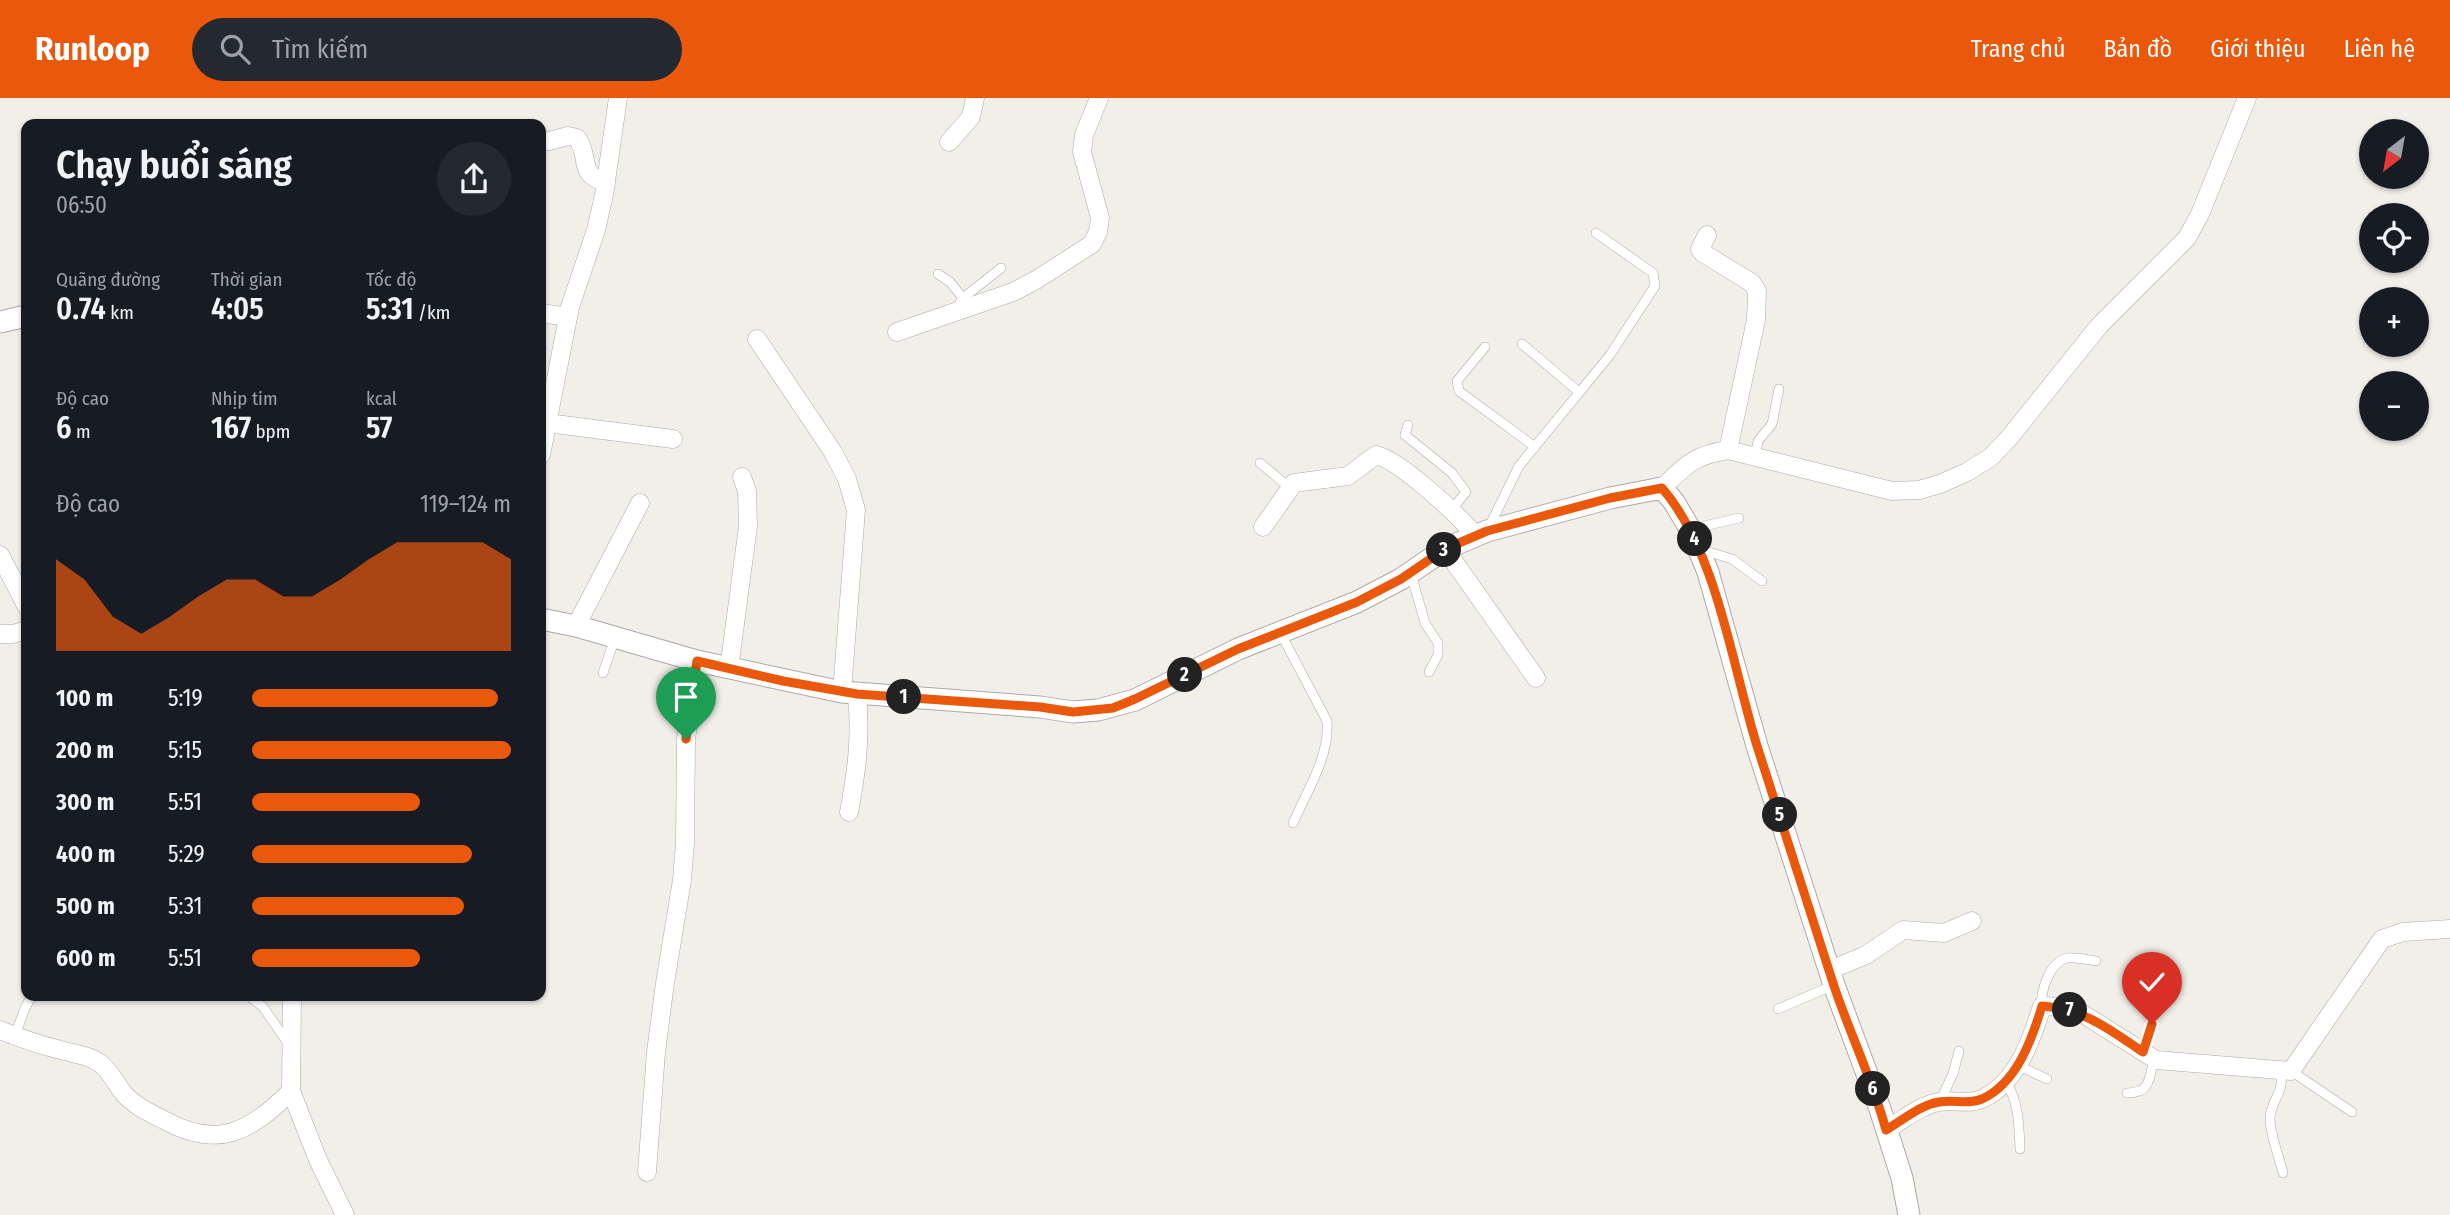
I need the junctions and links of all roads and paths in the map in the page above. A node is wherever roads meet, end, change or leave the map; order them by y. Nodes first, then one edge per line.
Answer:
1 (618, 98) edge
2 (975, 98) edge
3 (1099, 98) edge
4 (2247, 98) edge
5 (549, 141) dead end
6 (949, 142) dead end
7 (606, 182) junction
8 (1596, 233) dead end
9 (1707, 235) dead end
10 (1001, 268) dead end
11 (938, 274) dead end
12 (959, 305) junction
13 (546, 314) edge
14 (21, 317) edge
15 (568, 317) junction
16 (0, 322) edge
17 (897, 332) dead end
18 (757, 339) dead end
19 (1522, 344) dead end
20 (1485, 347) dead end
21 (1779, 389) dead end
22 (1579, 393) junction
23 (547, 423) junction
24 (1408, 425) dead end
25 (546, 428) edge
26 (673, 439) dead end
27 (1535, 447) junction
28 (1728, 450) junction
29 (1755, 457) junction
30 (1260, 463) dead end
31 (742, 477) dead end
32 (1290, 488) junction
33 (1662, 488) junction
34 (640, 503) dead end
35 (1452, 509) junction
36 (1739, 518) dead end
37 (1263, 527) dead end
38 (1690, 529) junction
39 (1482, 533) junction
40 (1445, 549) junction
41 (1700, 549) junction
42 (0, 555) edge
43 (1410, 572) junction
44 (1762, 581) dead end
45 (21, 595) edge
46 (546, 620) edge
47 (576, 626) junction
48 (21, 632) edge
49 (1280, 632) junction
50 (0, 634) edge
51 (615, 637) junction
52 (697, 661) junction
53 (729, 668) junction
54 (1429, 672) dead end
55 (603, 673) dead end
56 (1536, 678) dead end
57 (849, 693) junction
58 (849, 812) dead end
59 (1293, 823) dead end
60 (1972, 921) dead end
61 (2450, 929) edge
62 (2096, 961) dead end
63 (1832, 977) junction
64 (29, 1001) edge
65 (255, 1001) edge
66 (291, 1001) edge
67 (2042, 1006) junction
68 (1778, 1009) dead end
69 (2152, 1024) dead end
70 (8, 1033) edge
71 (293, 1051) junction
72 (1959, 1051) dead end
73 (2148, 1055) junction
74 (2017, 1065) junction
75 (2285, 1071) junction
76 (2047, 1079) dead end
77 (2005, 1080) junction
78 (291, 1091) junction
79 (2127, 1093) dead end
80 (1940, 1101) junction
81 (2352, 1112) dead end
82 (1886, 1130) junction
83 (2020, 1149) dead end
84 (647, 1172) dead end
85 (2283, 1172) dead end
86 (345, 1215) edge
87 (1909, 1215) edge

1 - 7 street
2 - 6 street
3 - 12 street
4 - 29 street
5 - 7 street
7 - 15 street
8 - 22 lane
9 - 28 street
10 - 12 lane
11 - 12 lane
12 - 17 street
13 - 15 street
14 - 16 street
15 - 23 street
18 - 57 street
19 - 22 lane
20 - 27 lane
21 - 29 lane
22 - 27 lane
23 - 25 street
23 - 26 street
24 - 35 lane
27 - 39 lane
28 - 29 street
28 - 33 street
30 - 32 lane
31 - 53 street
32 - 35 street
32 - 37 street
33 - 38 street
33 - 39 street
34 - 47 street
35 - 39 street
36 - 38 lane
38 - 41 street
39 - 40 street
40 - 43 street
40 - 56 street
41 - 44 lane
41 - 63 street
42 - 45 street
43 - 49 street
43 - 54 lane
46 - 47 street
47 - 51 street
48 - 50 street
49 - 57 street
49 - 59 lane
51 - 52 street
51 - 55 lane
52 - 53 street
52 - 84 street
53 - 57 street
57 - 58 street
60 - 63 street
61 - 75 street
62 - 67 lane
63 - 68 lane
63 - 82 street
64 - 70 lane
65 - 71 lane
66 - 71 street
67 - 73 street
67 - 74 street
69 - 73 lane
70 - 78 street
71 - 78 street
72 - 80 lane
73 - 75 street
73 - 79 lane
74 - 76 lane
74 - 77 street
75 - 81 lane
75 - 85 lane
77 - 80 street
77 - 83 lane
78 - 86 street
80 - 82 street
82 - 87 street

